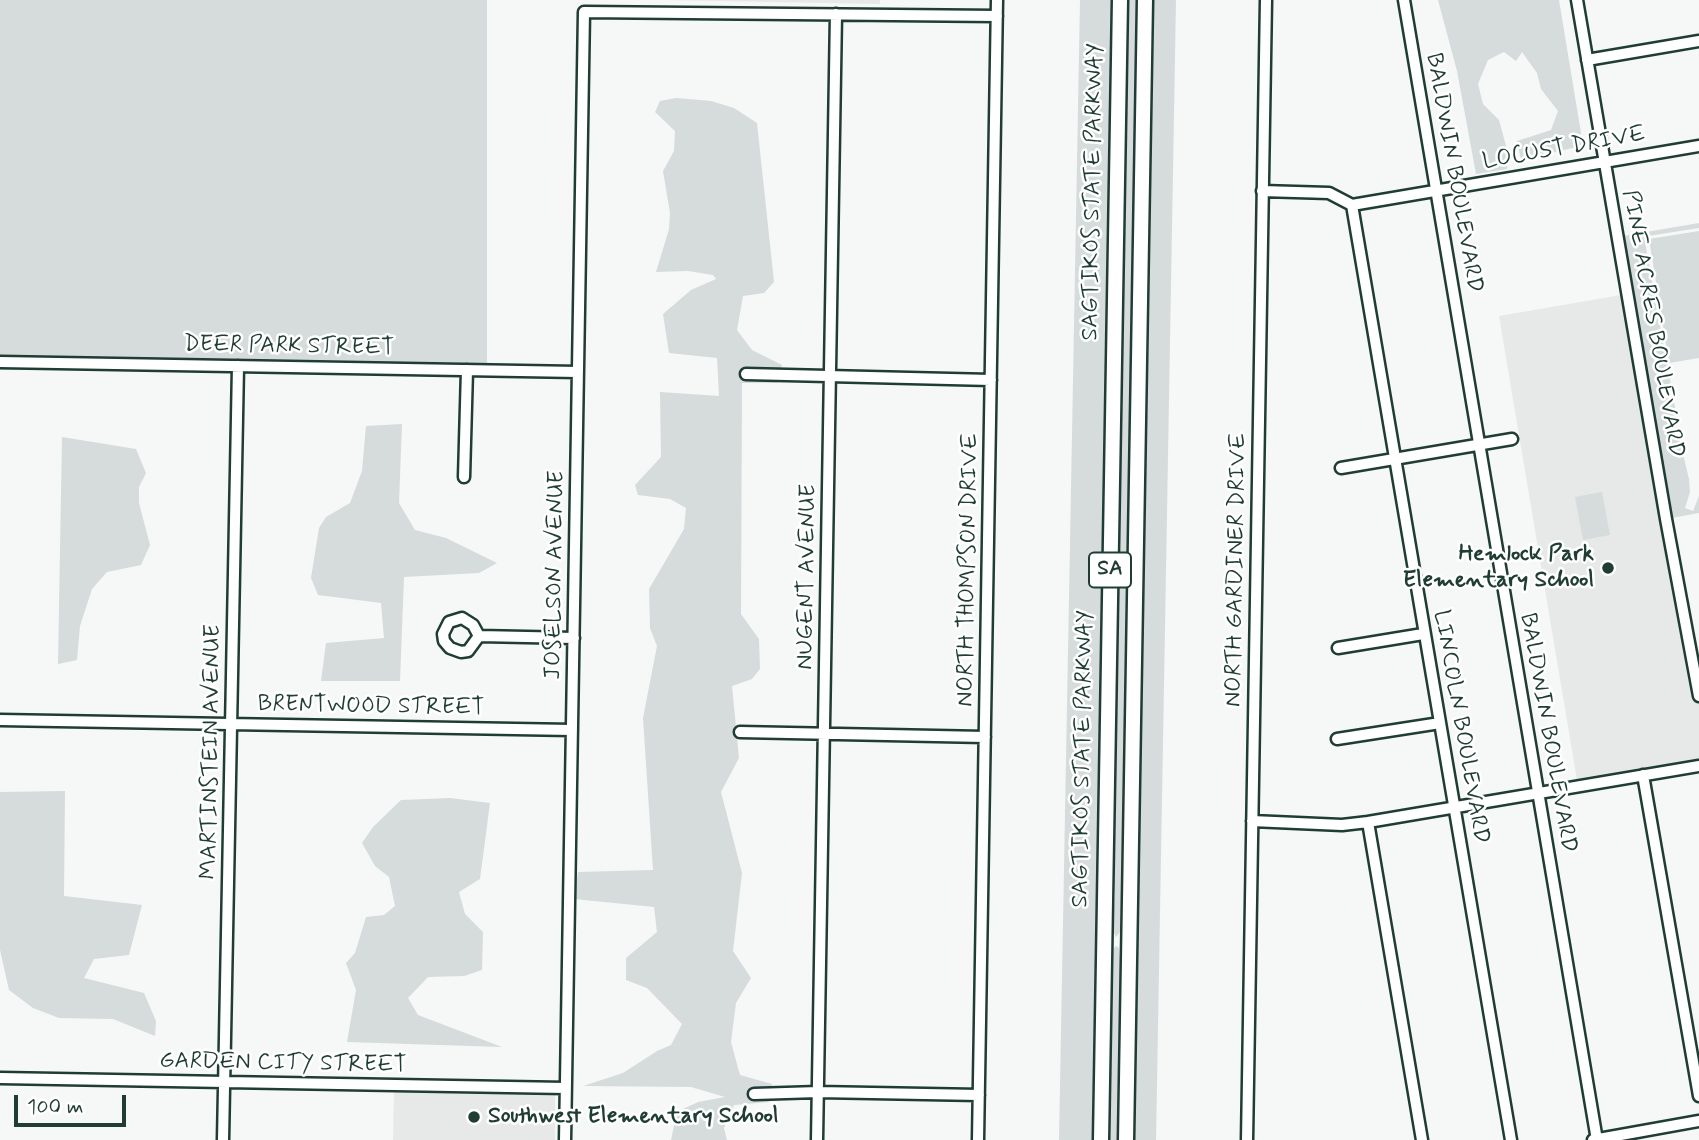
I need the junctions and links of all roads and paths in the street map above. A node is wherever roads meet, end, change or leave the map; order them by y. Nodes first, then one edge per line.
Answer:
1 (997, 0) edge
2 (1120, 0) edge
3 (1145, 0) edge
4 (1266, 0) edge
5 (1404, 0) edge
6 (1577, 0) edge
7 (836, 14) junction
8 (997, 16) junction
9 (1699, 41) edge
10 (1587, 60) junction
11 (1699, 146) edge
12 (1605, 162) junction
13 (1436, 190) junction
14 (1262, 191) junction
15 (1352, 205) junction
16 (0, 362) edge
17 (238, 366) junction
18 (467, 369) junction
19 (578, 372) junction
20 (746, 374) dead end
21 (830, 377) junction
22 (991, 380) junction
23 (1512, 439) dead end
24 (1479, 445) junction
25 (1394, 459) junction
26 (1341, 468) dead end
27 (464, 477) dead end
28 (1423, 634) junction
29 (479, 636) dead end
30 (574, 638) junction
31 (1338, 648) dead end
32 (1699, 695) edge
33 (0, 720) edge
34 (1440, 723) junction
35 (232, 724) junction
36 (572, 730) junction
37 (740, 732) dead end
38 (825, 734) junction
39 (985, 737) junction
40 (1337, 740) dead end
41 (1699, 766) edge
42 (1643, 775) junction
43 (1537, 794) junction
44 (1455, 807) junction
45 (1252, 821) junction
46 (1368, 822) junction
47 (0, 1078) edge
48 (224, 1082) junction
49 (565, 1087) junction
50 (818, 1092) junction
51 (754, 1094) dead end
52 (979, 1095) junction
53 (1699, 1096) edge
54 (1699, 1121) edge
55 (223, 1140) edge
56 (565, 1140) edge
57 (817, 1140) edge
58 (978, 1140) edge
59 (1101, 1140) edge
60 (1126, 1140) edge
61 (1247, 1140) edge
62 (1422, 1140) edge
63 (1511, 1140) edge
64 (1595, 1140) edge

1 - 8 street, NORTH THOMPSON DRIVE
2 - 59 highway, SAGTIKOS STATE PARKWAY / SA
3 - 60 highway, SAGTIKOS STATE PARKWAY / SA
4 - 14 street, NORTH GARDINER DRIVE
5 - 13 street, BALDWIN BOULEVARD
6 - 10 street, PINE ACRES BOULEVARD
7 - 8 street
7 - 19 street, JOSELSON AVENUE
7 - 21 street, NUGENT AVENUE
8 - 22 street, NORTH THOMPSON DRIVE
9 - 10 street
10 - 12 street, PINE ACRES BOULEVARD
11 - 12 street, LOCUST DRIVE
12 - 13 street, LOCUST DRIVE
12 - 32 street, PINE ACRES BOULEVARD
13 - 15 street, LOCUST DRIVE
13 - 24 street, BALDWIN BOULEVARD
14 - 15 street
14 - 45 street, NORTH GARDINER DRIVE
15 - 25 street, LINCOLN BOULEVARD
16 - 17 street, DEER PARK STREET
17 - 18 street, DEER PARK STREET
17 - 35 street, MARTINSTEIN AVENUE
18 - 19 street, DEER PARK STREET
18 - 27 street
19 - 30 street, JOSELSON AVENUE
20 - 21 street
21 - 22 street
21 - 38 street, NUGENT AVENUE
22 - 39 street, NORTH THOMPSON DRIVE
23 - 24 street
24 - 25 street
24 - 43 street, BALDWIN BOULEVARD
25 - 26 street
25 - 28 street, LINCOLN BOULEVARD
28 - 31 street
28 - 34 street, LINCOLN BOULEVARD
29 - 30 street
30 - 36 street, JOSELSON AVENUE
33 - 35 street, BRENTWOOD STREET
34 - 40 street
34 - 44 street, LINCOLN BOULEVARD
35 - 36 street, BRENTWOOD STREET
35 - 48 street, MARTINSTEIN AVENUE
36 - 49 street, JOSELSON AVENUE
37 - 38 street
38 - 39 street
38 - 50 street, NUGENT AVENUE
39 - 52 street, NORTH THOMPSON DRIVE
41 - 42 street
42 - 43 street
42 - 53 street
43 - 44 street
43 - 64 street, BALDWIN BOULEVARD
44 - 46 street
44 - 63 street, LINCOLN BOULEVARD
45 - 46 street
45 - 61 street, NORTH GARDINER DRIVE
46 - 62 street
47 - 48 street, GARDEN CITY STREET
48 - 49 street, GARDEN CITY STREET
48 - 55 street, MARTINSTEIN AVENUE
49 - 56 street, JOSELSON AVENUE
50 - 51 street
50 - 52 street
50 - 57 street, NUGENT AVENUE
52 - 58 street, NORTH THOMPSON DRIVE
54 - 64 street

